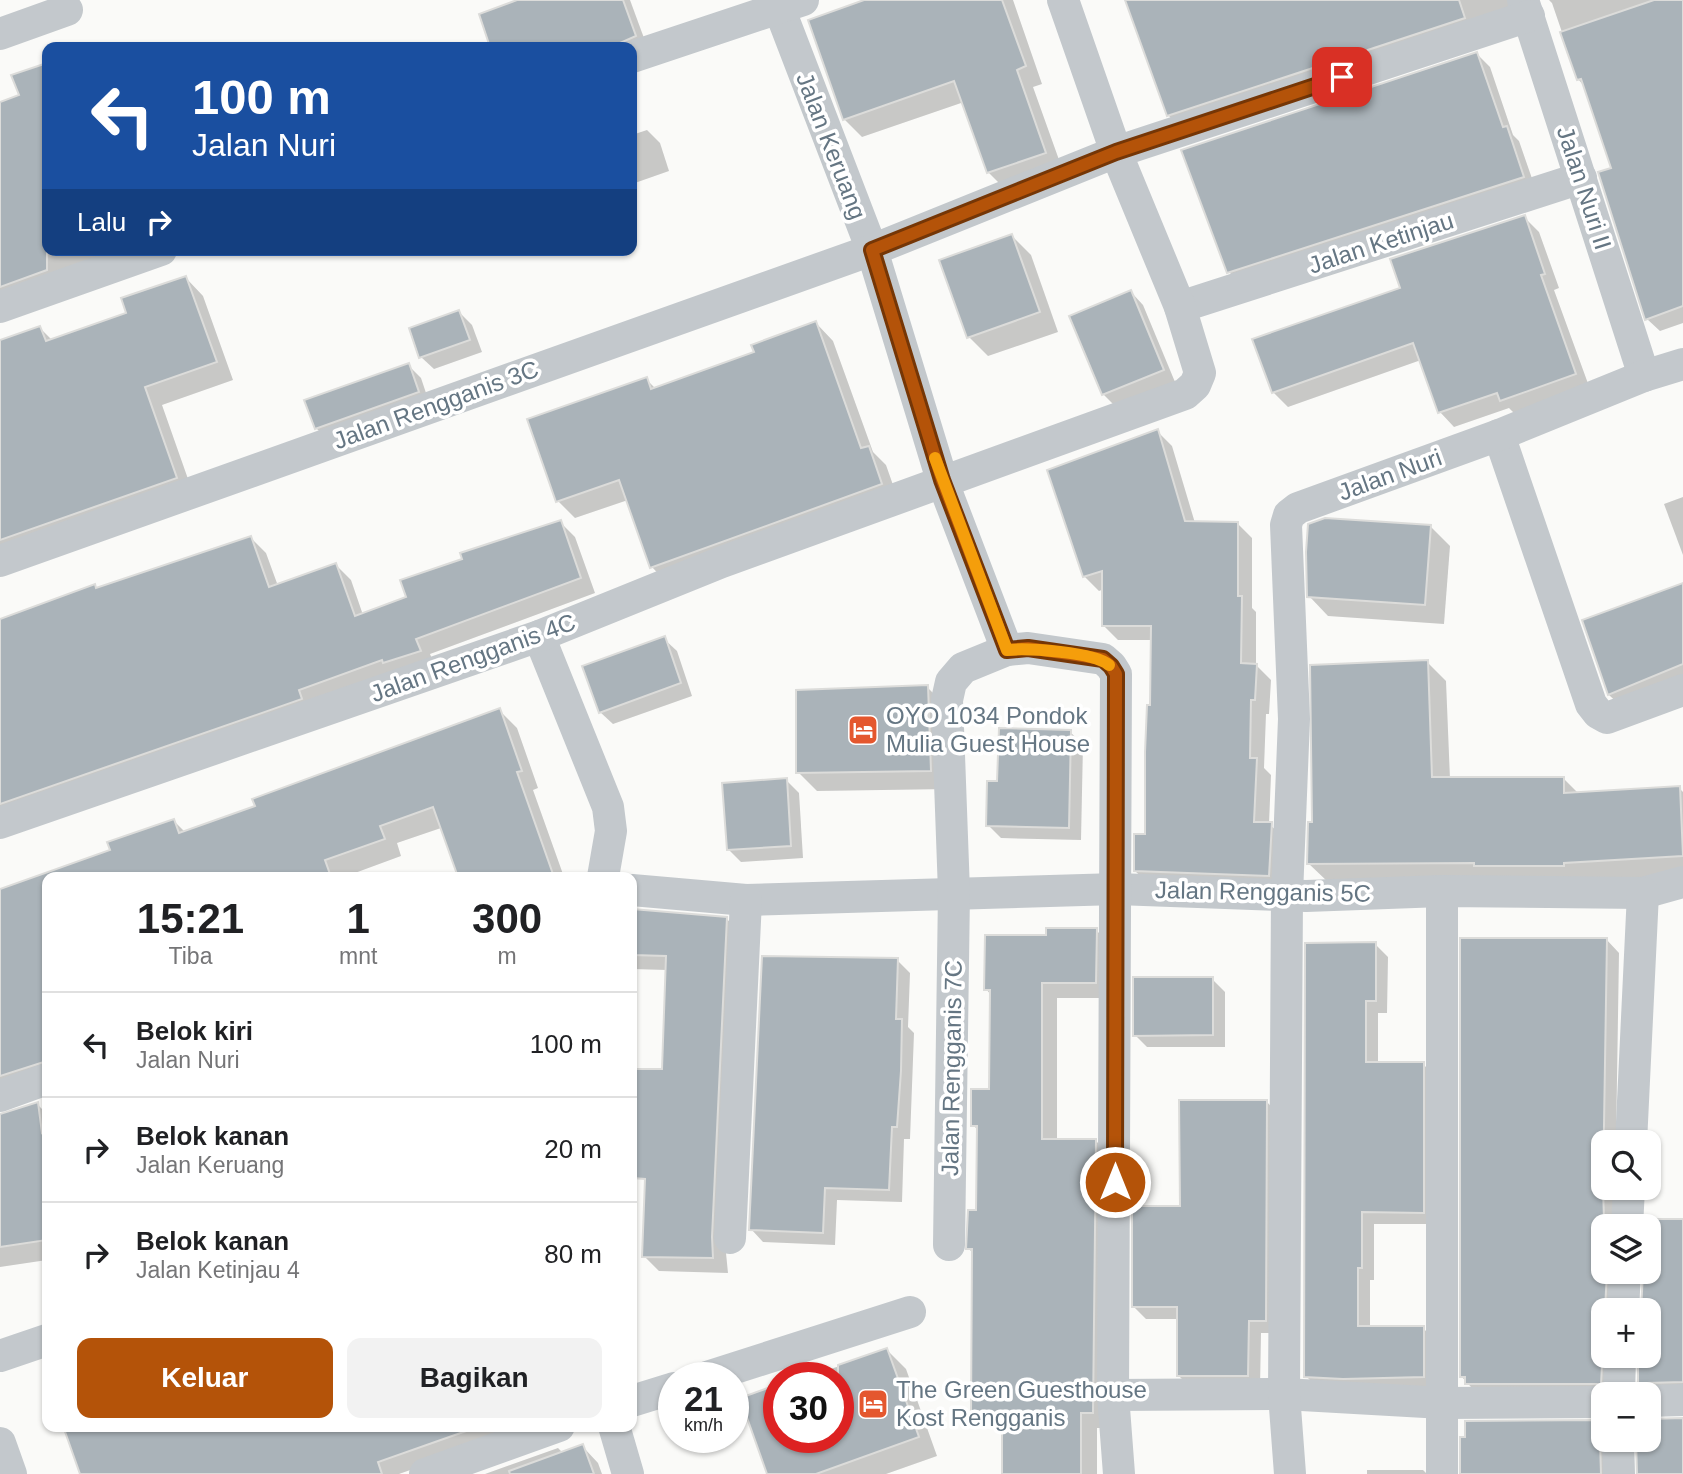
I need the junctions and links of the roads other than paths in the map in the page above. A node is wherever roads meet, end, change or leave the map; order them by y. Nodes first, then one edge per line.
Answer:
1 (1063, 0) edge
2 (786, 3) edge
3 (1526, 8) edge
4 (67, 10) dead end
5 (0, 34) edge
6 (637, 55) edge
7 (1116, 152) junction
8 (1581, 178) junction
9 (872, 250) junction
10 (144, 256) edge
11 (0, 306) edge
12 (1180, 307) junction
13 (1683, 364) edge
14 (1644, 376) junction
15 (1499, 435) junction
16 (942, 480) junction
17 (0, 561) edge
18 (539, 636) junction
19 (1007, 650) junction
20 (1683, 690) edge
21 (0, 823) edge
22 (604, 872) edge
23 (1683, 882) edge
24 (1117, 889) junction
25 (637, 890) edge
26 (1442, 891) junction
27 (954, 892) junction
28 (1643, 893) junction
29 (1287, 895) junction
30 (746, 900) junction
31 (42, 1081) edge
32 (0, 1096) edge
33 (1632, 1130) edge
34 (730, 1238) dead end
35 (950, 1245) dead end
36 (910, 1312) dead end
37 (42, 1342) edge
38 (0, 1356) edge
39 (749, 1364) edge
40 (658, 1393) edge
41 (1284, 1394) junction
42 (1113, 1395) junction
43 (637, 1399) edge
44 (1683, 1400) edge
45 (1661, 1401) edge
46 (1591, 1402) edge
47 (1443, 1404) junction
48 (542, 1432) edge
49 (616, 1432) edge
50 (0, 1443) edge
51 (1618, 1452) edge
52 (11, 1474) edge
53 (425, 1474) edge
54 (628, 1474) edge
55 (1119, 1474) edge
56 (1290, 1474) edge
57 (1442, 1474) edge
58 (1619, 1474) edge

1 - 7 street
2 - 6 street
2 - 9 street, Jalan Keruang
3 - 7 street, Jalan Rengganis 3C
3 - 8 street, Jalan Nuri II
4 - 5 street
7 - 9 street, Jalan Rengganis 3C
7 - 12 street
8 - 12 street, Jalan Ketinjau
8 - 14 street, Jalan Nuri II
9 - 16 street, Jalan Keruang
9 - 17 street, Jalan Rengganis 3C
10 - 11 street
12 - 16 street, Jalan Rengganis 4C
13 - 14 street, Jalan Nuri
14 - 15 street, Jalan Nuri
15 - 20 street
15 - 29 street, Jalan Nuri
16 - 18 street, Jalan Rengganis 4C
16 - 19 street, Jalan Keruang
18 - 21 street, Jalan Rengganis 4C
18 - 22 street
19 - 24 street
19 - 27 street
23 - 28 street, Jalan Rengganis 5C
24 - 27 street, Jalan Rengganis 5C
24 - 29 street, Jalan Rengganis 5C
24 - 42 street
25 - 30 street, Jalan Rengganis 5C
26 - 28 street, Jalan Rengganis 5C
26 - 29 street, Jalan Rengganis 5C
26 - 47 street
27 - 30 street, Jalan Rengganis 5C
27 - 35 street, Jalan Rengganis 7C
28 - 33 street
29 - 41 street
30 - 34 street
31 - 32 street
36 - 39 street
37 - 38 street
40 - 43 street
41 - 42 street
41 - 47 street
41 - 56 street
42 - 55 street
44 - 45 street
46 - 47 street
47 - 57 street
48 - 53 street
49 - 54 street
50 - 52 street
51 - 58 street

